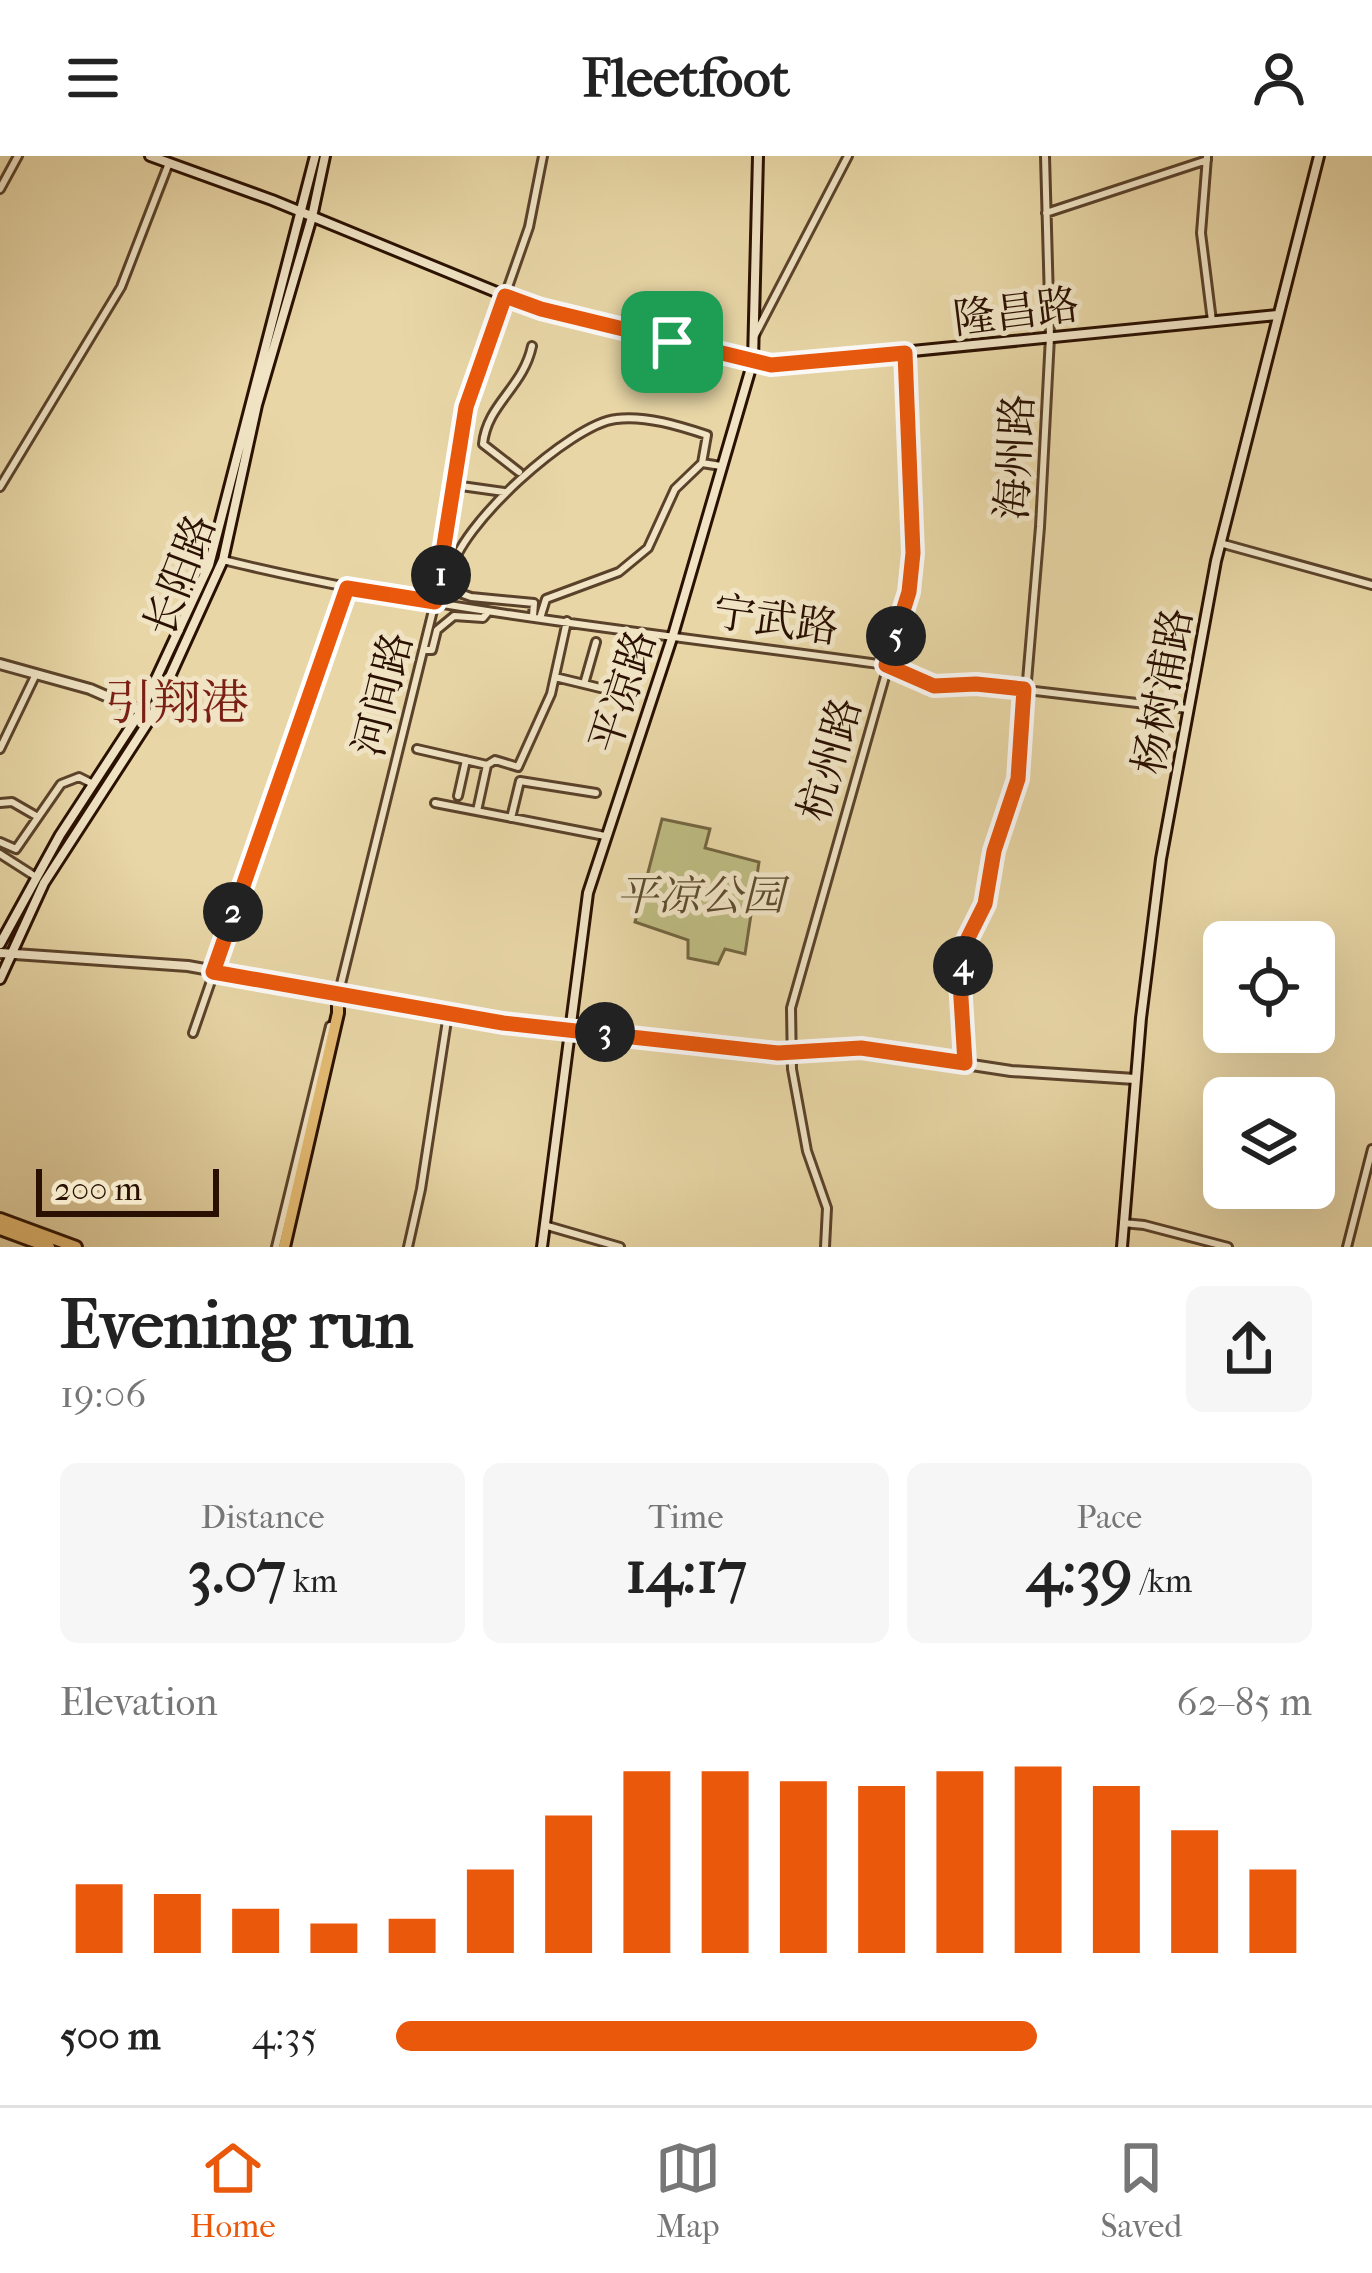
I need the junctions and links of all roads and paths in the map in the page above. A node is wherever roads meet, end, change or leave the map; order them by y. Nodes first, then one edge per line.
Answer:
1 (18, 156) edge
2 (150, 156) edge
3 (315, 156) edge
4 (325, 156) edge
5 (543, 156) edge
6 (758, 156) edge
7 (848, 156) edge
8 (1045, 156) edge
9 (1319, 156) edge
10 (1207, 158) edge
11 (169, 163) junction
12 (0, 189) edge
13 (1046, 213) junction
14 (308, 215) junction
15 (505, 296) junction
16 (1277, 314) junction
17 (1212, 320) junction
18 (754, 338) junction
19 (1050, 338) junction
20 (532, 346) dead end
21 (905, 353) junction
22 (753, 361) junction
23 (702, 463) junction
24 (721, 466) junction
25 (518, 472) dead end
26 (454, 485) junction
27 (0, 487) edge
28 (504, 492) junction
29 (1220, 543) junction
30 (212, 556) junction
31 (223, 560) junction
32 (1372, 585) edge
33 (347, 588) junction
34 (435, 602) junction
35 (489, 610) junction
36 (537, 616) junction
37 (567, 621) junction
38 (673, 635) junction
39 (596, 642) dead end
40 (624, 643) dead end
41 (425, 650) junction
42 (0, 664) edge
43 (886, 665) junction
44 (36, 674) junction
45 (555, 677) junction
46 (584, 684) junction
47 (1024, 689) junction
48 (609, 690) junction
49 (625, 694) dead end
50 (1188, 709) junction
51 (141, 711) junction
52 (152, 716) junction
53 (0, 748) edge
54 (417, 749) dead end
55 (466, 760) junction
56 (487, 765) junction
57 (93, 784) junction
58 (596, 793) dead end
59 (458, 796) dead end
60 (0, 803) edge
61 (435, 803) dead end
62 (477, 812) junction
63 (38, 817) junction
64 (511, 818) junction
65 (605, 836) junction
66 (0, 842) edge
67 (0, 854) edge
68 (36, 877) junction
69 (3, 951) edge
70 (213, 972) junction
71 (0, 979) edge
72 (338, 994) junction
73 (448, 1015) junction
74 (569, 1028) junction
75 (193, 1033) dead end
76 (793, 1054) junction
77 (965, 1063) junction
78 (1135, 1078) junction
79 (1372, 1149) edge
80 (0, 1220) edge
81 (1123, 1223) junction
82 (544, 1225) junction
83 (0, 1229) edge
84 (49, 1247) edge
85 (76, 1247) edge
86 (280, 1247) edge
87 (408, 1247) edge
88 (542, 1247) edge
89 (620, 1247) edge
90 (825, 1247) edge
91 (1122, 1247) edge
92 (1228, 1247) edge
93 (1347, 1247) edge

1 - 12 street
2 - 11 main road, 隆昌路
3 - 14 main road, 长阳路
4 - 14 main road, 长阳路
5 - 15 street, 河间路
6 - 18 main road, 平凉路
7 - 18 street
8 - 13 street, 海州路
9 - 16 main road, 杨树浦路
10 - 13 street
10 - 17 street
11 - 14 main road, 隆昌路
11 - 27 street
13 - 19 street, 海州路
14 - 15 main road, 隆昌路
14 - 30 main road, 长阳路
14 - 31 main road, 长阳路
15 - 22 main road, 隆昌路
15 - 26 street, 河间路
16 - 17 main road, 隆昌路
16 - 29 main road, 杨树浦路
17 - 19 main road, 隆昌路
18 - 22 main road, 平凉路
19 - 21 main road, 隆昌路
19 - 47 street, 海州路
20 - 25 street
21 - 22 main road, 隆昌路
21 - 43 street, 杭州路
22 - 24 main road, 平凉路
23 - 24 street
23 - 28 street
23 - 36 street
24 - 38 main road, 平凉路
26 - 28 street
26 - 34 street, 河间路
28 - 36 street
29 - 32 street
29 - 50 main road, 杨树浦路
30 - 31 street, 宁武路
30 - 51 main road, 长阳路
31 - 33 street, 宁武路
31 - 52 main road, 长阳路
33 - 34 street, 宁武路
33 - 70 street
34 - 35 street, 宁武路
34 - 41 street, 河间路
35 - 36 street, 宁武路
35 - 41 street
36 - 37 street, 宁武路
37 - 38 street, 宁武路
37 - 45 street
38 - 43 street, 宁武路
38 - 65 main road, 平凉路
39 - 46 street
40 - 48 street
41 - 72 street, 河间路
42 - 44 main road
43 - 47 street, 宁武路
43 - 76 street, 杭州路
44 - 51 main road
44 - 53 street
45 - 46 street
45 - 56 street
46 - 48 street
47 - 50 street, 宁武路
47 - 77 street, 海州路
48 - 49 street
50 - 78 main road, 杨树浦路
51 - 52 main road
51 - 57 main road, 长阳路
52 - 69 main road, 长阳路
54 - 55 street
55 - 56 street
55 - 59 street
56 - 62 street
57 - 63 street
57 - 68 main road, 长阳路
58 - 64 street
60 - 63 street
61 - 62 street
62 - 64 street
63 - 66 street
64 - 65 street
65 - 74 main road, 平凉路
67 - 68 street
68 - 69 main road, 长阳路
69 - 70 main road
69 - 71 main road, 长阳路
70 - 72 main road
70 - 75 street
72 - 73 main road
72 - 86 street, 河间路
72 - 86 highway
73 - 74 main road
73 - 87 street
74 - 76 main road
74 - 82 main road, 平凉路
76 - 77 main road
76 - 90 street, 杭州路
77 - 78 main road
78 - 81 main road, 杨树浦路
79 - 93 street
80 - 85 highway
81 - 91 main road, 杨树浦路
81 - 92 street
82 - 88 main road, 平凉路
82 - 89 street
83 - 84 highway

